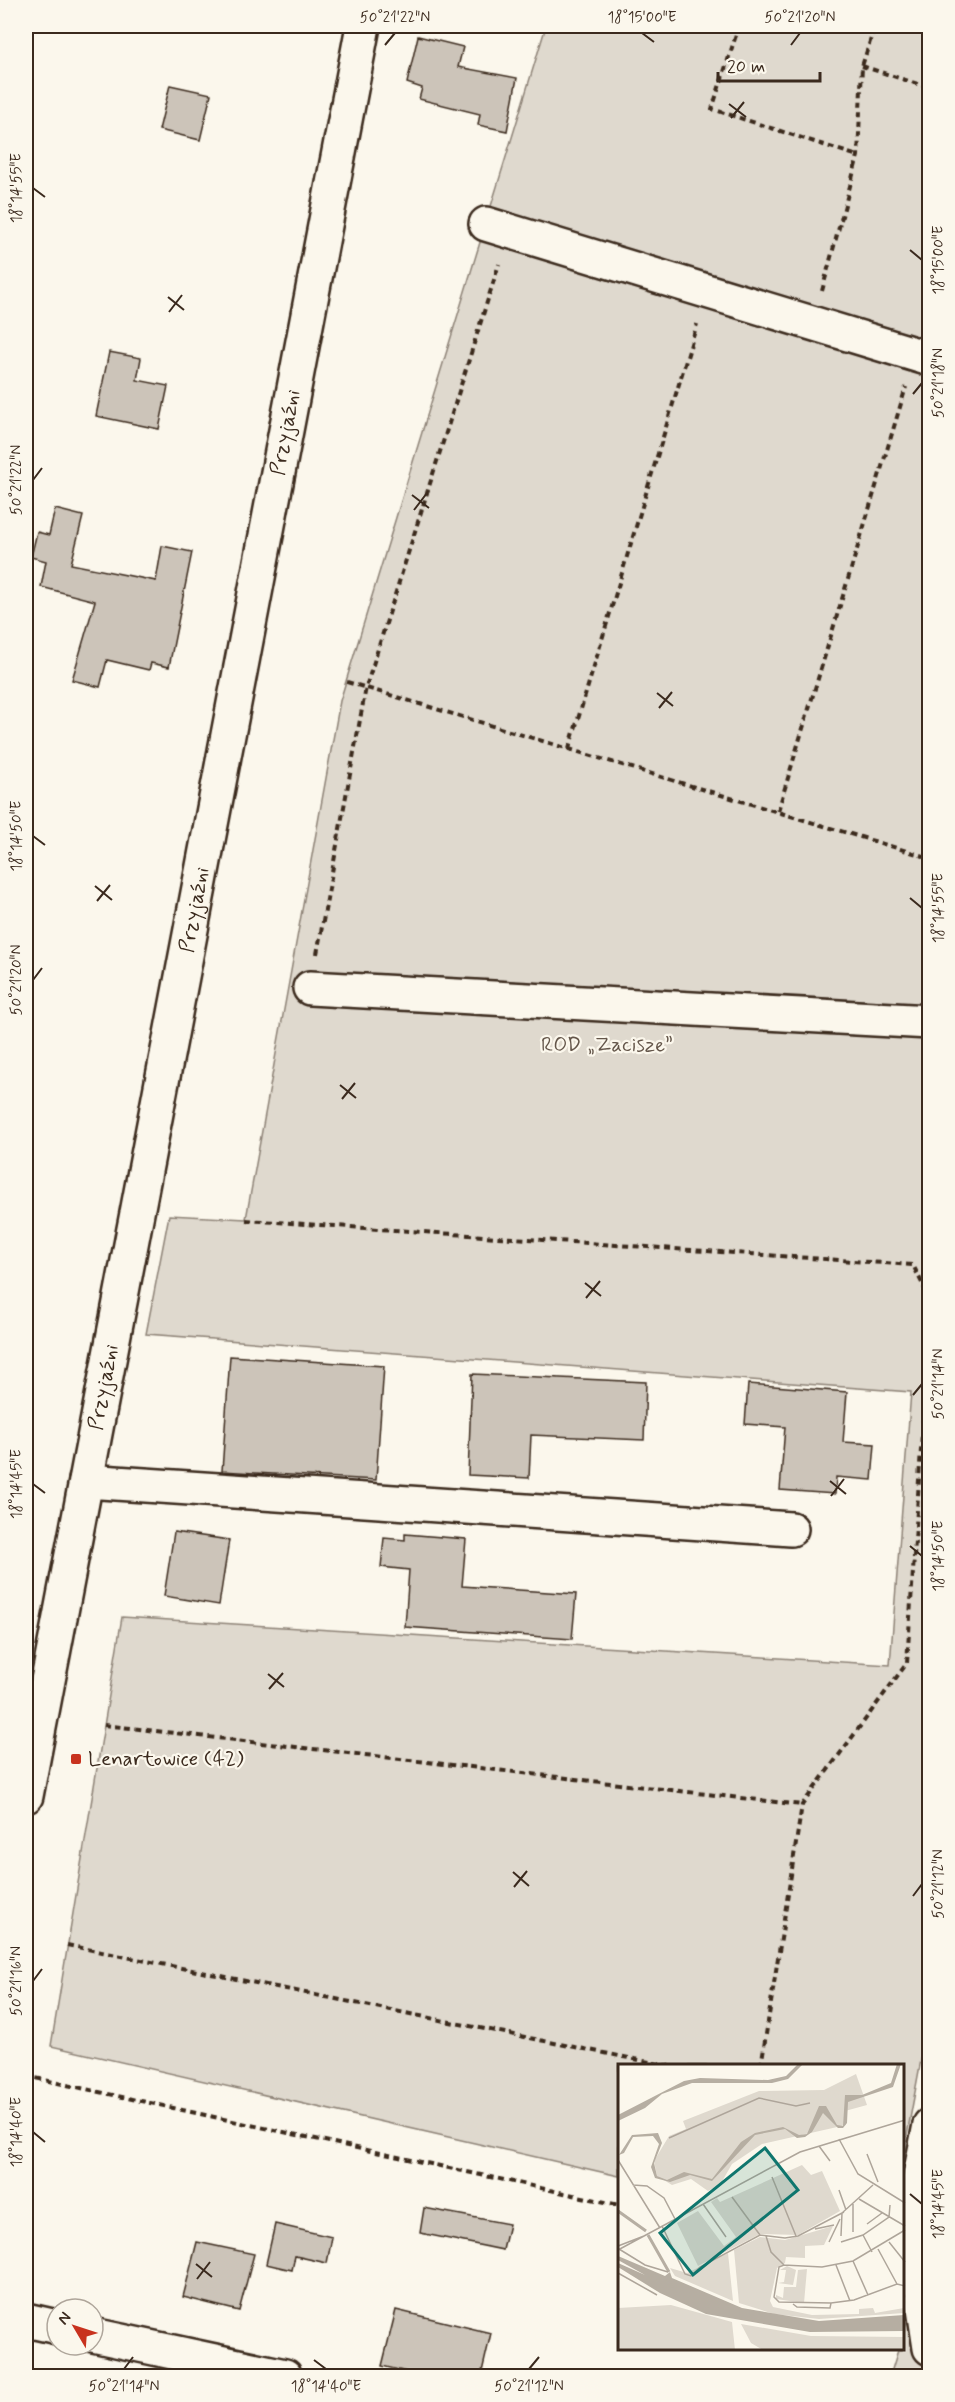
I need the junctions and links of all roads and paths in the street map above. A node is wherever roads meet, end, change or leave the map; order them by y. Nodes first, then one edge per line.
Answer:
1 (363, 26) edge
2 (739, 26) edge
3 (875, 26) edge
4 (862, 66) junction
5 (930, 88) edge
6 (858, 156) junction
7 (497, 228) joint
8 (707, 291) junction
9 (813, 323) junction
10 (923, 356) edge
11 (347, 682) dead end
12 (366, 687) junction
13 (569, 749) junction
14 (778, 811) junction
15 (930, 858) edge
16 (310, 988) joint
17 (930, 1022) edge
18 (246, 1220) dead end
19 (930, 1299) edge
20 (930, 1312) edge
21 (86, 1481) junction
22 (791, 1528) dead end
23 (104, 1725) dead end
24 (26, 1796) edge
25 (802, 1805) junction
26 (67, 1945) dead end
27 (659, 2064) edge
28 (761, 2064) edge
29 (26, 2076) edge
30 (930, 2125) edge
31 (618, 2205) edge
32 (26, 2320) edge
33 (45, 2324) edge
34 (105, 2338) edge
35 (930, 2348) edge
36 (285, 2376) edge

1 - 21 main road, Przyjaźni
2 - 6 path
3 - 4 path
4 - 5 path
4 - 6 path
6 - 9 path
7 - 8 main road
7 - 12 path
8 - 9 main road
8 - 13 path
9 - 10 main road
10 - 14 path
11 - 12 path
12 - 13 path
12 - 16 path
13 - 14 path
14 - 15 path
16 - 17 main road
18 - 19 path
20 - 25 path
21 - 22 main road
21 - 24 main road, Przyjaźni
23 - 25 path
25 - 28 path
26 - 27 path
29 - 31 path
30 - 35 main road
32 - 33 main road
34 - 36 main road

